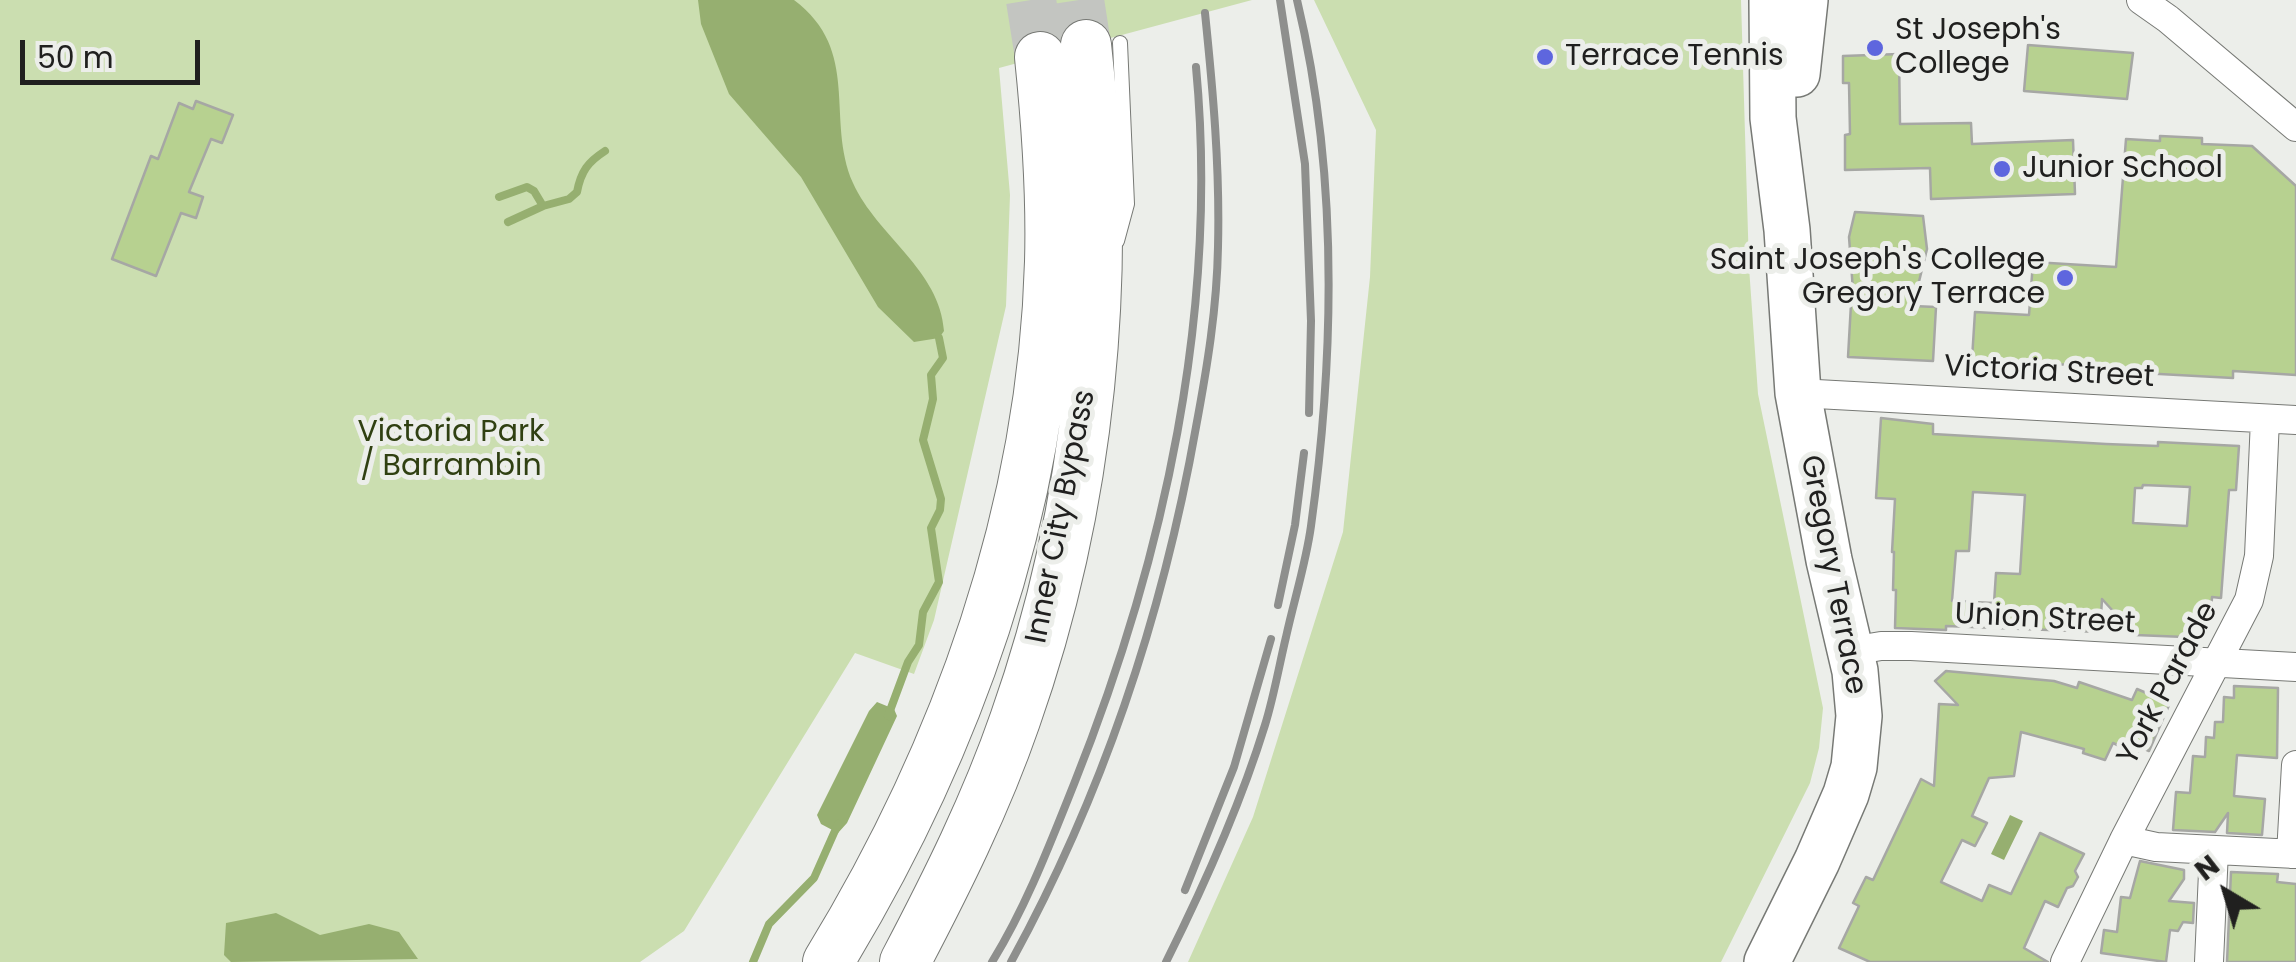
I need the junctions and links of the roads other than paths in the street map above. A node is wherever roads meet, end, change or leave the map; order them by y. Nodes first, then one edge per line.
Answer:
1 (1772, 0) edge
2 (1805, 0) edge
3 (2141, 0) edge
4 (2296, 126) edge
5 (1787, 230) junction
6 (1798, 394) junction
7 (2266, 419) junction
8 (2296, 420) edge
9 (1851, 652) junction
10 (2218, 662) junction
11 (2296, 668) edge
12 (2296, 766) edge
13 (2124, 840) junction
14 (2214, 850) junction
15 (2293, 854) edge
16 (1776, 959) edge
17 (828, 962) edge
18 (905, 962) edge
19 (2064, 962) edge
20 (2208, 962) edge

1 - 5 main road, Gregory Terrace
2 - 5 main road, Gregory Terrace
3 - 4 street
5 - 6 main road, Gregory Terrace
6 - 7 street, Victoria Street
6 - 9 main road, Gregory Terrace
7 - 8 street, Victoria Street
7 - 10 street, York Parade
9 - 10 street, Union Street
9 - 16 main road, Gregory Terrace
10 - 11 street, Union Street
10 - 13 street, York Parade
12 - 15 street
13 - 14 street
13 - 19 street, York Parade
14 - 15 street
14 - 20 street
17 - 18 highway, Inner City Bypass

